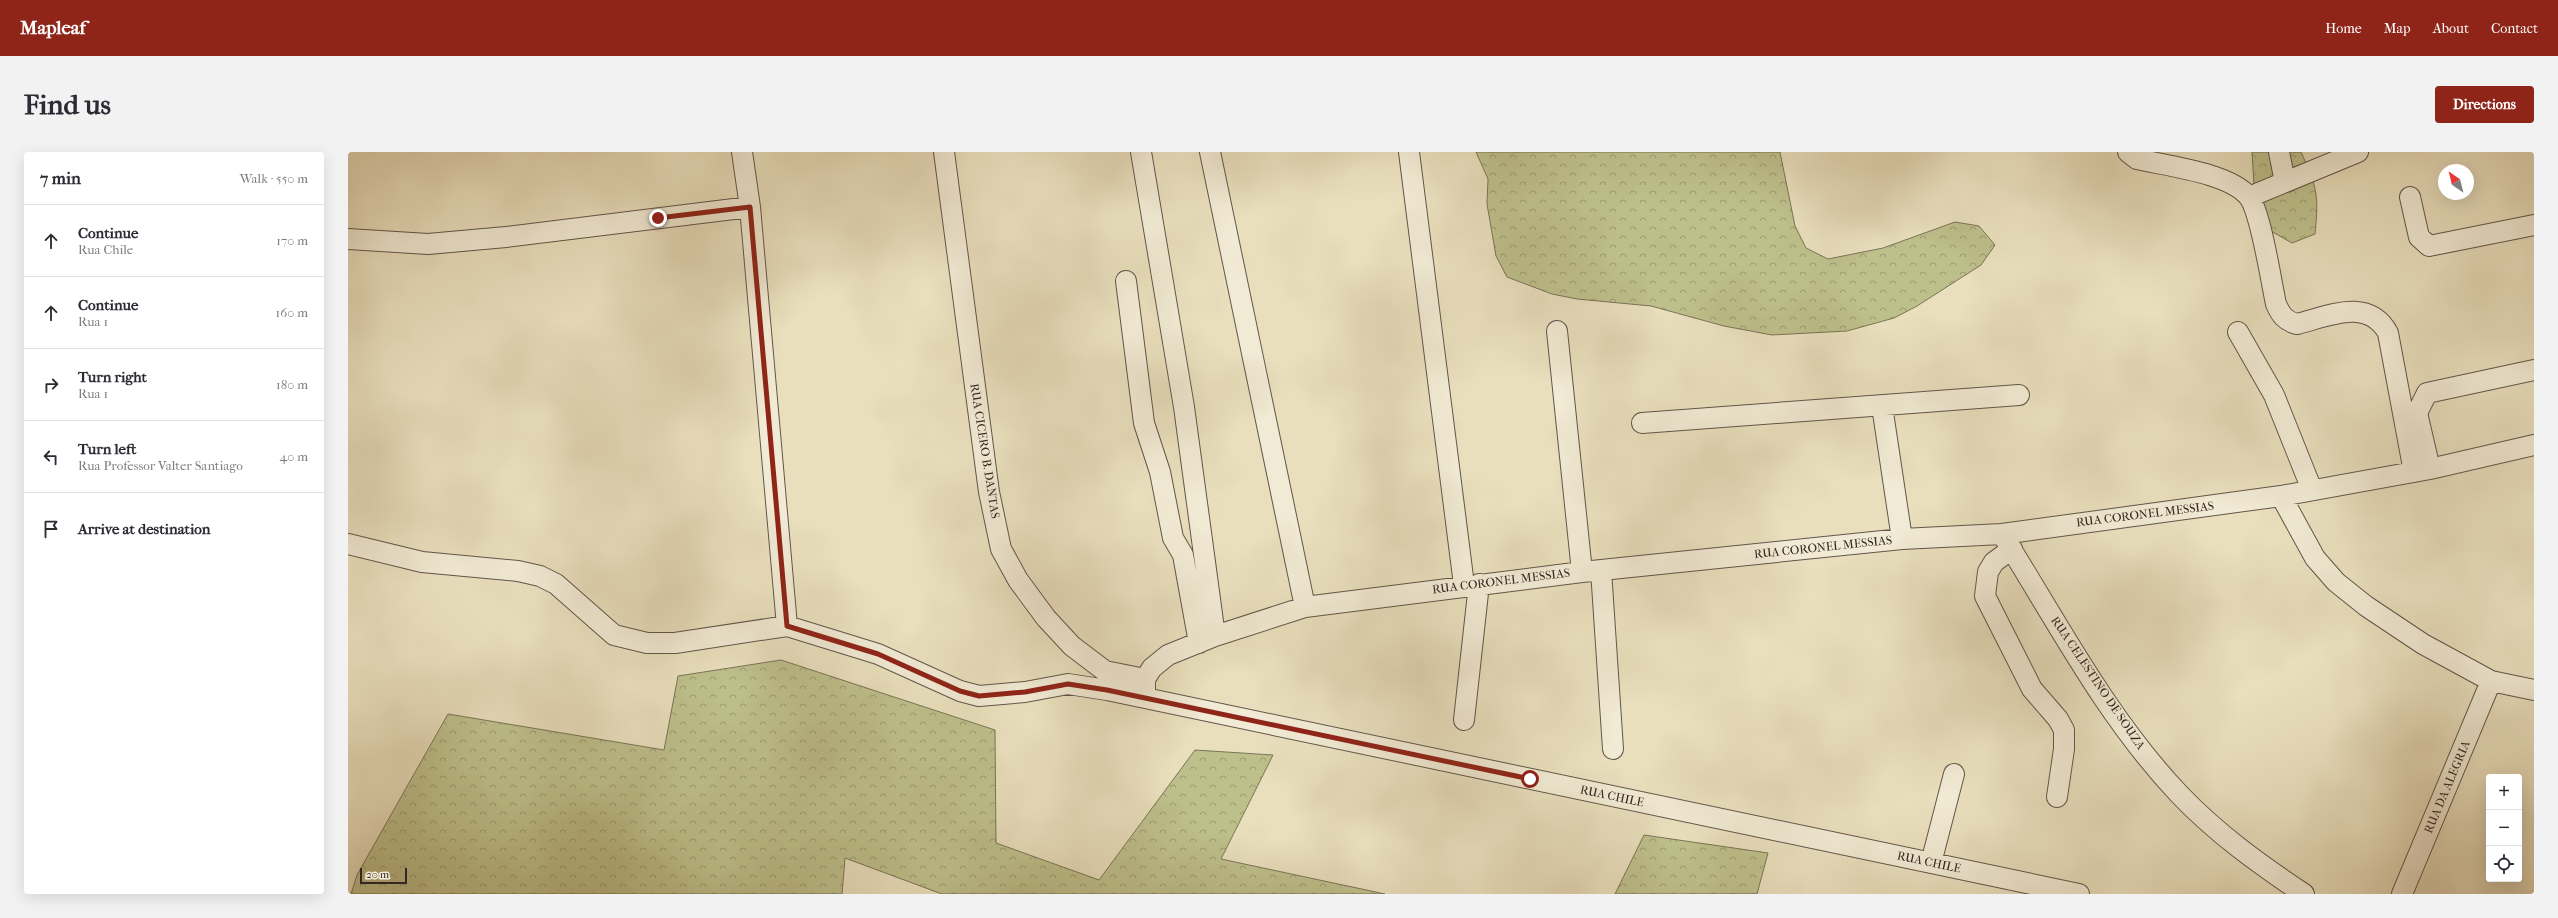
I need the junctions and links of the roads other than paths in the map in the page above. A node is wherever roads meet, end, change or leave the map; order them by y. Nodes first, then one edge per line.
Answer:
1 (742, 152) edge
2 (944, 152) edge
3 (1141, 152) edge
4 (1210, 152) edge
5 (1409, 152) edge
6 (2128, 152) edge
7 (2279, 152) edge
8 (2354, 153) edge
9 (2285, 182) junction
10 (2249, 197) junction
11 (2410, 197) dead end
12 (750, 207) junction
13 (2534, 225) edge
14 (348, 239) edge
15 (1126, 281) dead end
16 (1557, 331) dead end
17 (2238, 332) dead end
18 (2534, 370) edge
19 (2397, 380) junction
20 (2427, 393) junction
21 (2019, 394) dead end
22 (1882, 406) junction
23 (1642, 423) dead end
24 (2534, 445) edge
25 (2422, 470) junction
26 (2312, 490) junction
27 (2281, 496) junction
28 (1902, 539) junction
29 (2007, 542) junction
30 (348, 544) edge
31 (1592, 571) junction
32 (1471, 584) junction
33 (1305, 607) junction
34 (787, 626) junction
35 (1207, 639) junction
36 (2492, 681) junction
37 (1145, 689) junction
38 (2534, 690) edge
39 (1464, 720) dead end
40 (1612, 750) dead end
41 (1954, 774) dead end
42 (2057, 797) dead end
43 (1931, 863) junction
44 (2079, 894) edge
45 (2304, 894) edge
46 (2402, 894) edge

1 - 12 street
2 - 37 street, RUA CICERO B. DANTAS
3 - 35 street
4 - 33 street
5 - 32 street
6 - 10 street
7 - 9 street
8 - 9 street
9 - 10 street
10 - 19 street
11 - 13 street
12 - 14 street
12 - 34 street
15 - 35 street
16 - 31 street
17 - 26 street
18 - 20 street
19 - 20 street
19 - 25 street
20 - 25 street
21 - 22 street
22 - 23 street
22 - 28 street
24 - 25 street, RUA CORONEL MESSIAS
25 - 26 street, RUA CORONEL MESSIAS
26 - 27 street, RUA CORONEL MESSIAS
27 - 29 street, RUA CORONEL MESSIAS
27 - 36 street
28 - 29 street, RUA CORONEL MESSIAS
28 - 31 street, RUA CORONEL MESSIAS
29 - 42 street
29 - 45 street, RUA CELESTINO DE SOUZA
30 - 34 street
31 - 32 street, RUA CORONEL MESSIAS
31 - 40 street
32 - 33 street, RUA CORONEL MESSIAS
32 - 39 street
33 - 35 street, RUA CORONEL MESSIAS
34 - 37 street
35 - 37 street, RUA CORONEL MESSIAS
36 - 38 street
36 - 46 street, RUA DA ALEGRIA
37 - 43 street, RUA CHILE
41 - 43 street
43 - 44 street, RUA CHILE

